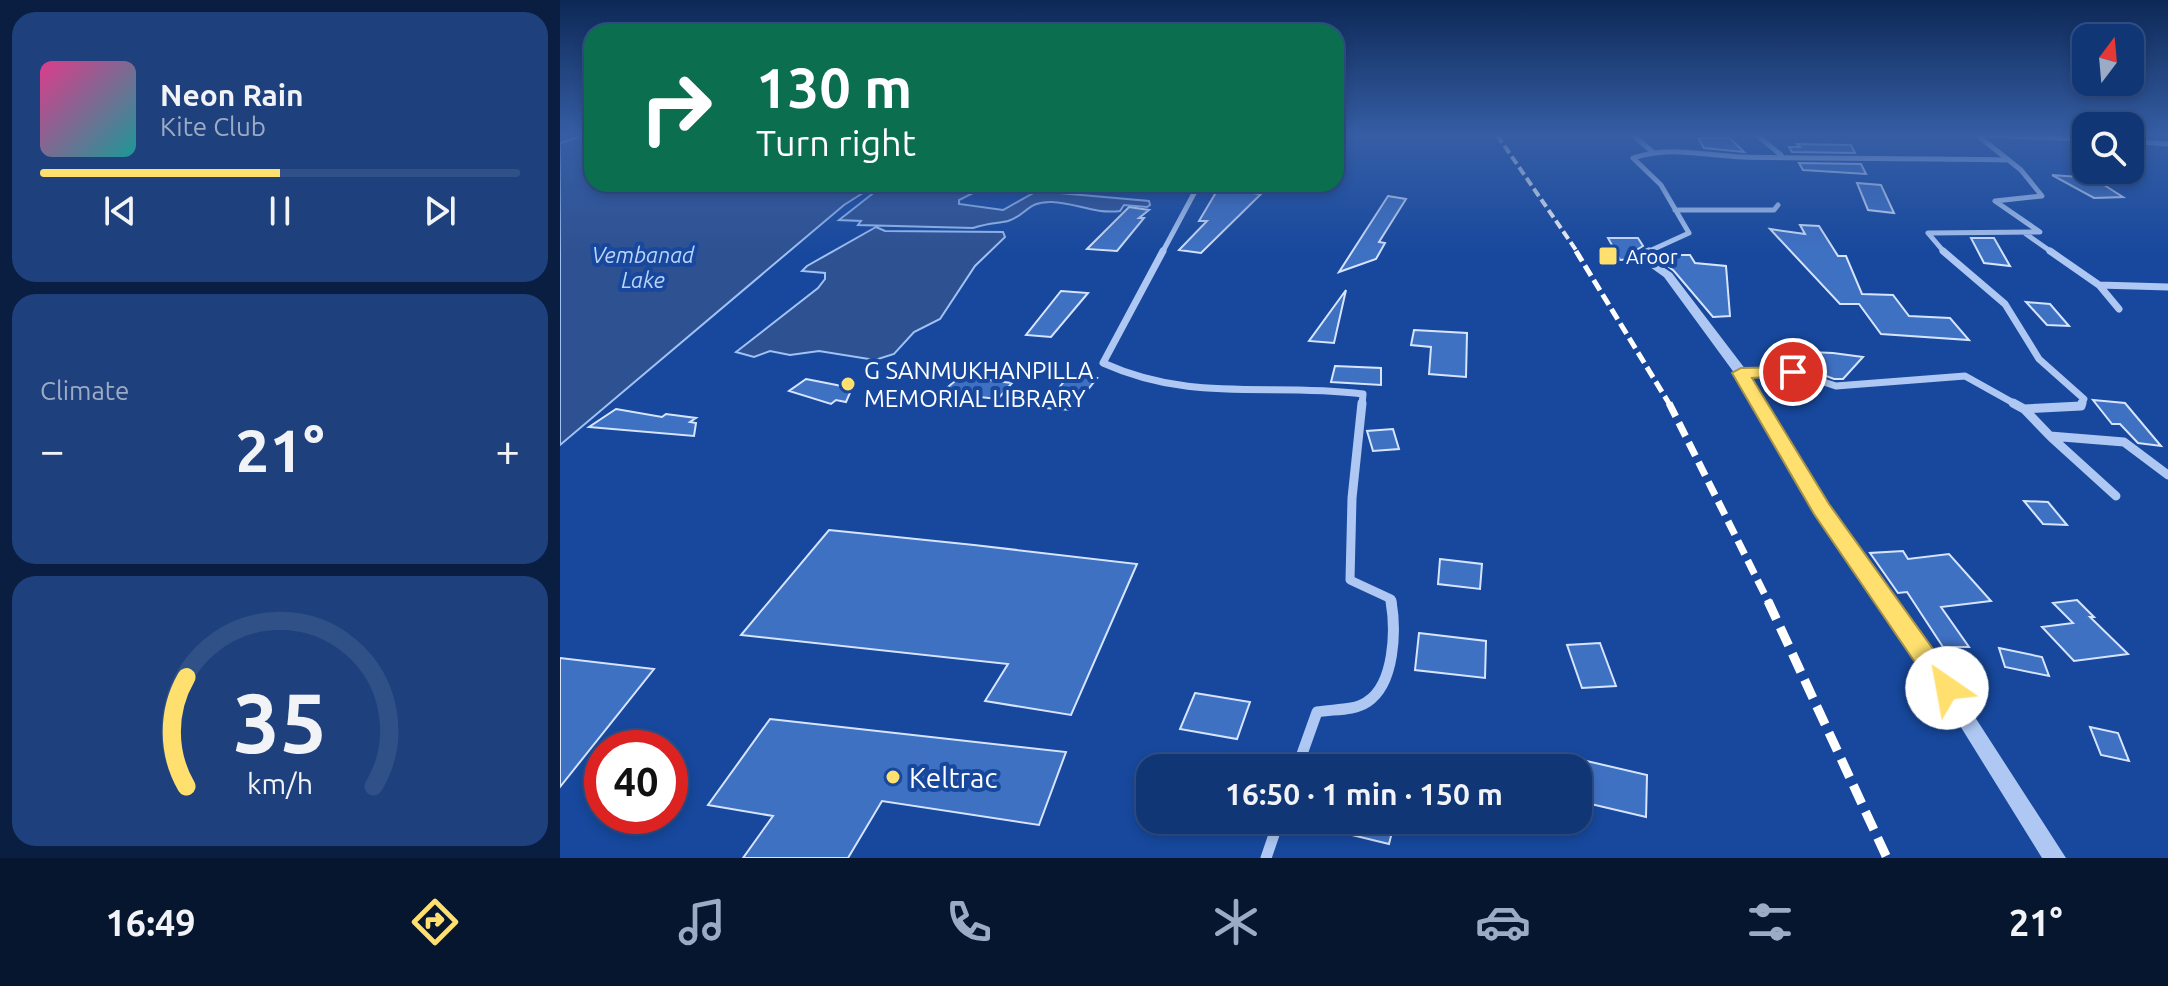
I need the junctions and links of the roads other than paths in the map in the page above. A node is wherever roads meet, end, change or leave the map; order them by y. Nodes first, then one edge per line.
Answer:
1 (1651, 175) edge
2 (2026, 175) edge
3 (1195, 192) edge
4 (1778, 205) dead end
5 (1675, 210) junction
6 (2026, 234) junction
7 (1640, 255) joint
8 (2099, 285) junction
9 (2168, 287) edge
10 (2119, 309) dead end
11 (1741, 373) junction
12 (2024, 409) junction
13 (2050, 436) junction
14 (2168, 475) edge
15 (2116, 496) dead end
16 (1302, 754) edge
17 (1274, 834) edge
18 (1266, 858) edge
19 (2055, 858) edge

1 - 5 street
2 - 6 street
3 - 16 street
4 - 5 street
5 - 7 street
6 - 8 street
6 - 12 street
7 - 11 street
8 - 9 street
8 - 10 street
11 - 12 street
11 - 19 street
12 - 13 street
13 - 14 street
13 - 15 street
17 - 18 street

